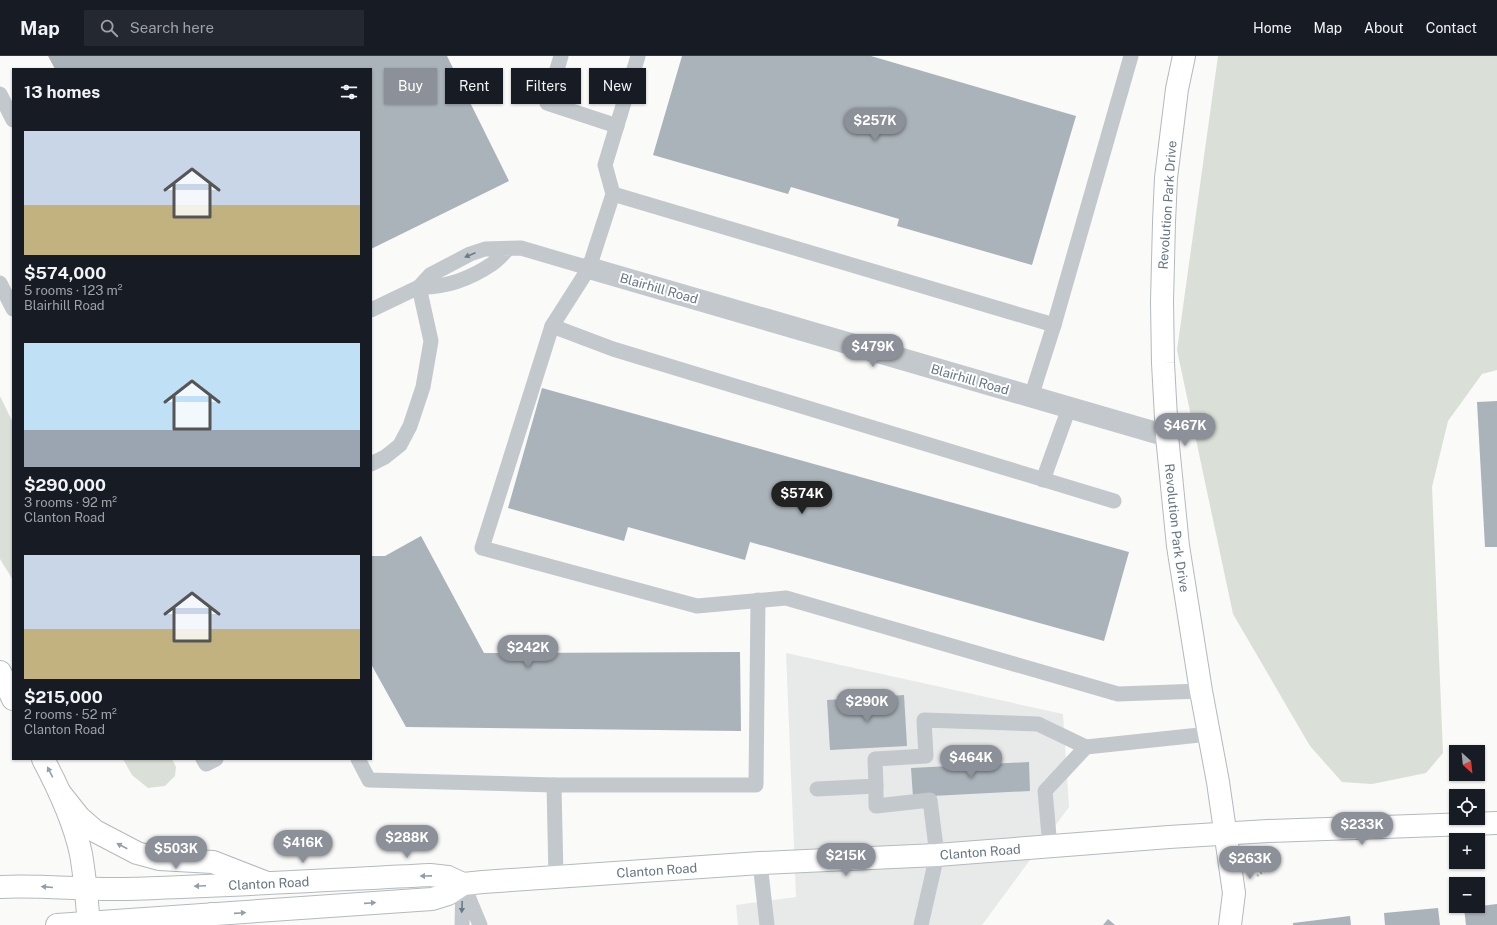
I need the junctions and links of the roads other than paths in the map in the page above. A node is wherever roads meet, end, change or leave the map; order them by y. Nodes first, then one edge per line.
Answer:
1 (561, 56) edge
2 (638, 56) edge
3 (1130, 56) edge
4 (1184, 56) edge
5 (0, 94) edge
6 (12, 118) edge
7 (617, 126) junction
8 (613, 194) junction
9 (589, 268) junction
10 (0, 283) edge
11 (419, 287) junction
12 (12, 307) edge
13 (372, 310) edge
14 (1054, 325) junction
15 (552, 326) junction
16 (1031, 397) junction
17 (1069, 408) junction
18 (1167, 436) junction
19 (372, 464) edge
20 (1043, 480) junction
21 (1114, 501) dead end
22 (758, 600) junction
23 (0, 672) edge
24 (1201, 692) junction
25 (12, 697) edge
26 (1209, 734) junction
27 (1086, 747) junction
28 (44, 760) edge
29 (204, 760) edge
30 (214, 760) edge
31 (359, 760) edge
32 (554, 784) junction
33 (876, 786) junction
34 (817, 789) dead end
35 (60, 793) junction
36 (1497, 824) edge
37 (1225, 835) junction
38 (1050, 847) junction
39 (937, 855) junction
40 (760, 863) junction
41 (556, 878) junction
42 (267, 883) junction
43 (464, 884) junction
44 (0, 887) edge
45 (85, 889) junction
46 (212, 914) junction
47 (89, 924) edge
48 (57, 925) edge
49 (192, 925) edge
50 (462, 925) edge
51 (480, 925) edge
52 (767, 925) edge
53 (921, 925) edge
54 (1230, 925) edge

1 - 7 lane
2 - 7 lane
3 - 14 lane
4 - 18 main road, Revolution Park Drive
5 - 6 lane
7 - 8 lane
8 - 9 lane
8 - 14 lane
9 - 11 lane
9 - 15 lane
9 - 16 street, Blairhill Road
10 - 12 lane
11 - 13 lane
11 - 19 lane
14 - 16 lane
15 - 20 lane
15 - 22 lane
16 - 17 street, Blairhill Road
17 - 18 street, Blairhill Road
17 - 20 lane
18 - 24 main road, Revolution Park Drive
20 - 21 lane
22 - 24 lane
22 - 32 lane
23 - 25 main road
24 - 26 main road, Revolution Park Drive
26 - 27 lane
26 - 37 main road, Revolution Park Drive
27 - 33 lane
27 - 38 lane
35 -> 28 main road
29 - 30 lane
31 - 32 lane
32 - 41 lane
33 - 34 lane
33 - 39 lane
42 -> 35 main road
35 - 45 main road
36 - 37 main road, Clanton Road
37 - 38 main road, Clanton Road
37 - 54 main road, Revolution Park Drive
38 - 39 main road, Clanton Road
39 - 40 main road, Clanton Road
39 - 53 lane
40 - 41 main road, Clanton Road
40 - 52 lane
41 - 43 main road, Clanton Road
43 -> 42 main road, Clanton Road
42 -> 45 main road, Clanton Road
46 -> 43 main road, Clanton Road
43 -> 50 lane
43 - 51 lane
45 -> 44 main road, Clanton Road
45 - 47 main road
46 - 47 main road, Clanton Road
46 - 49 main road
47 - 48 main road, Clanton Road

